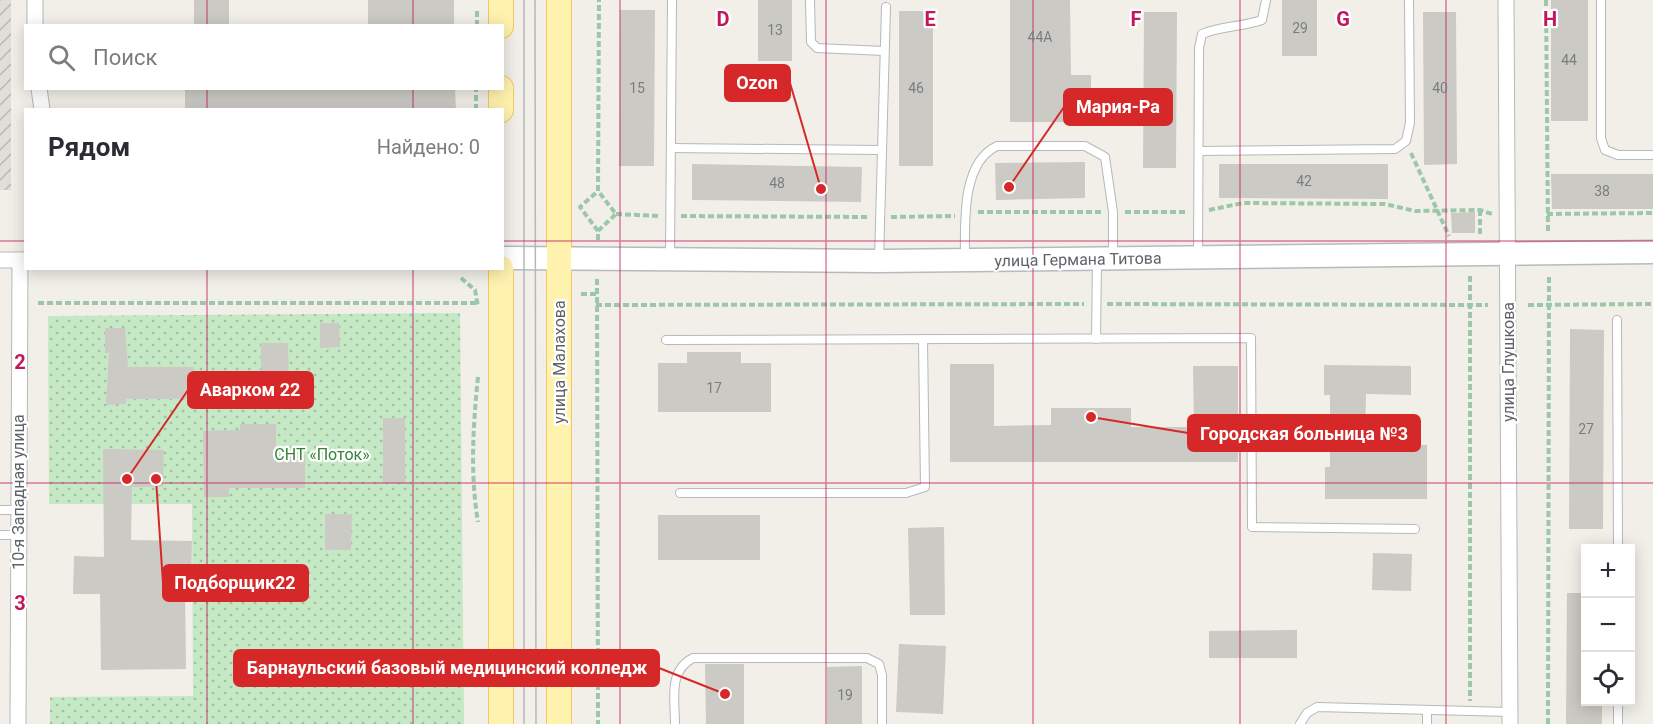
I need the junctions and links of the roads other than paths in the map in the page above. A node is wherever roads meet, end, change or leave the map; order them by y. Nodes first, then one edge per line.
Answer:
1 (35, 0) edge
2 (501, 0) edge
3 (559, 0) edge
4 (672, 0) edge
5 (810, 0) edge
6 (1266, 0) edge
7 (1409, 0) edge
8 (1506, 0) edge
9 (1601, 0) edge
10 (886, 7) dead end
11 (35, 24) edge
12 (501, 24) edge
13 (884, 51) junction
14 (39, 90) edge
15 (501, 90) edge
16 (42, 108) edge
17 (501, 108) edge
18 (671, 148) junction
19 (880, 150) junction
20 (1199, 151) junction
21 (1653, 156) edge
22 (1653, 252) edge
23 (1508, 255) junction
24 (1198, 257) junction
25 (504, 258) edge
26 (559, 258) junction
27 (1105, 258) junction
28 (0, 260) edge
29 (23, 260) edge
30 (670, 260) junction
31 (964, 260) junction
32 (879, 261) junction
33 (501, 270) edge
34 (1617, 320) dead end
35 (922, 339) junction
36 (1096, 339) junction
37 (666, 340) dead end
38 (680, 493) dead end
39 (0, 510) edge
40 (18, 510) junction
41 (1415, 529) dead end
42 (0, 536) edge
43 (18, 536) junction
44 (1618, 544) edge
45 (1618, 706) edge
46 (1427, 711) junction
47 (1510, 718) edge
48 (18, 724) edge
49 (501, 724) edge
50 (559, 724) edge
51 (675, 724) edge
52 (882, 724) edge
53 (1300, 724) edge
54 (1427, 724) edge
55 (1618, 724) edge

1 - 11 street
2 - 12 main road
3 - 26 main road, улица Малахова
4 - 18 lane
5 - 13 lane
6 - 20 lane
7 - 20 lane
8 - 23 street, улица Глушкова
9 - 21 lane
10 - 13 lane
13 - 19 lane
14 - 16 street
15 - 17 main road
18 - 19 lane
18 - 30 lane
19 - 32 lane
20 - 24 lane
22 - 23 street, улица Германа Титова
23 - 24 street, улица Германа Титова
23 - 47 street, улица Глушкова
24 - 27 street, улица Германа Титова
25 - 26 street, улица Германа Титова
26 - 30 street, улица Германа Титова
26 - 50 main road, улица Малахова
27 - 31 street, улица Германа Титова
27 - 31 lane
27 - 36 lane
28 - 29 street
29 - 40 street, 10-я Западная улица
30 - 32 street, улица Германа Титова
31 - 32 street, улица Германа Титова
33 - 49 main road
34 - 44 lane
35 - 36 lane
35 - 37 lane
35 - 38 lane
36 - 41 lane
39 - 40 lane
40 - 43 street, 10-я Западная улица
42 - 43 lane
43 - 48 street, 10-я Западная улица
45 - 55 lane
46 - 47 lane
46 - 53 lane
46 - 54 lane
51 - 52 lane

